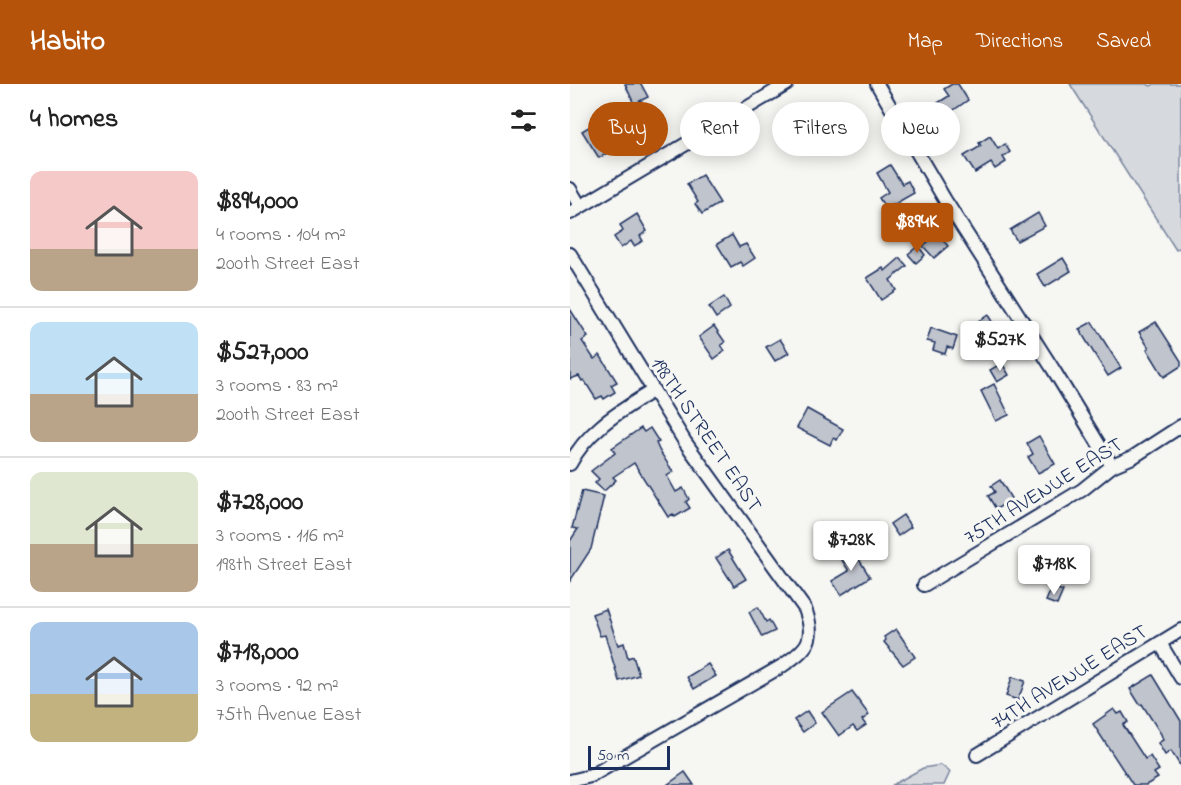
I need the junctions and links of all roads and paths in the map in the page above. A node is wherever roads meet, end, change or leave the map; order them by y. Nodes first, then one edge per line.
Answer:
1 (787, 84) edge
2 (877, 84) edge
3 (570, 189) edge
4 (575, 210) edge
5 (570, 254) edge
6 (652, 391) junction
7 (1181, 426) edge
8 (570, 464) edge
9 (1112, 466) junction
10 (924, 585) dead end
11 (1181, 630) edge
12 (1160, 643) junction
13 (1181, 678) edge
14 (977, 755) dead end
15 (570, 782) edge

1 - 4 street
2 - 9 street
3 - 4 street
5 - 6 street, 198TH STREET EAST
6 - 8 street
6 - 15 street, 198TH STREET EAST
7 - 9 street, 75TH AVENUE EAST
9 - 10 street, 75TH AVENUE EAST
11 - 12 street, 74TH AVENUE EAST
12 - 13 street
12 - 14 street, 74TH AVENUE EAST

